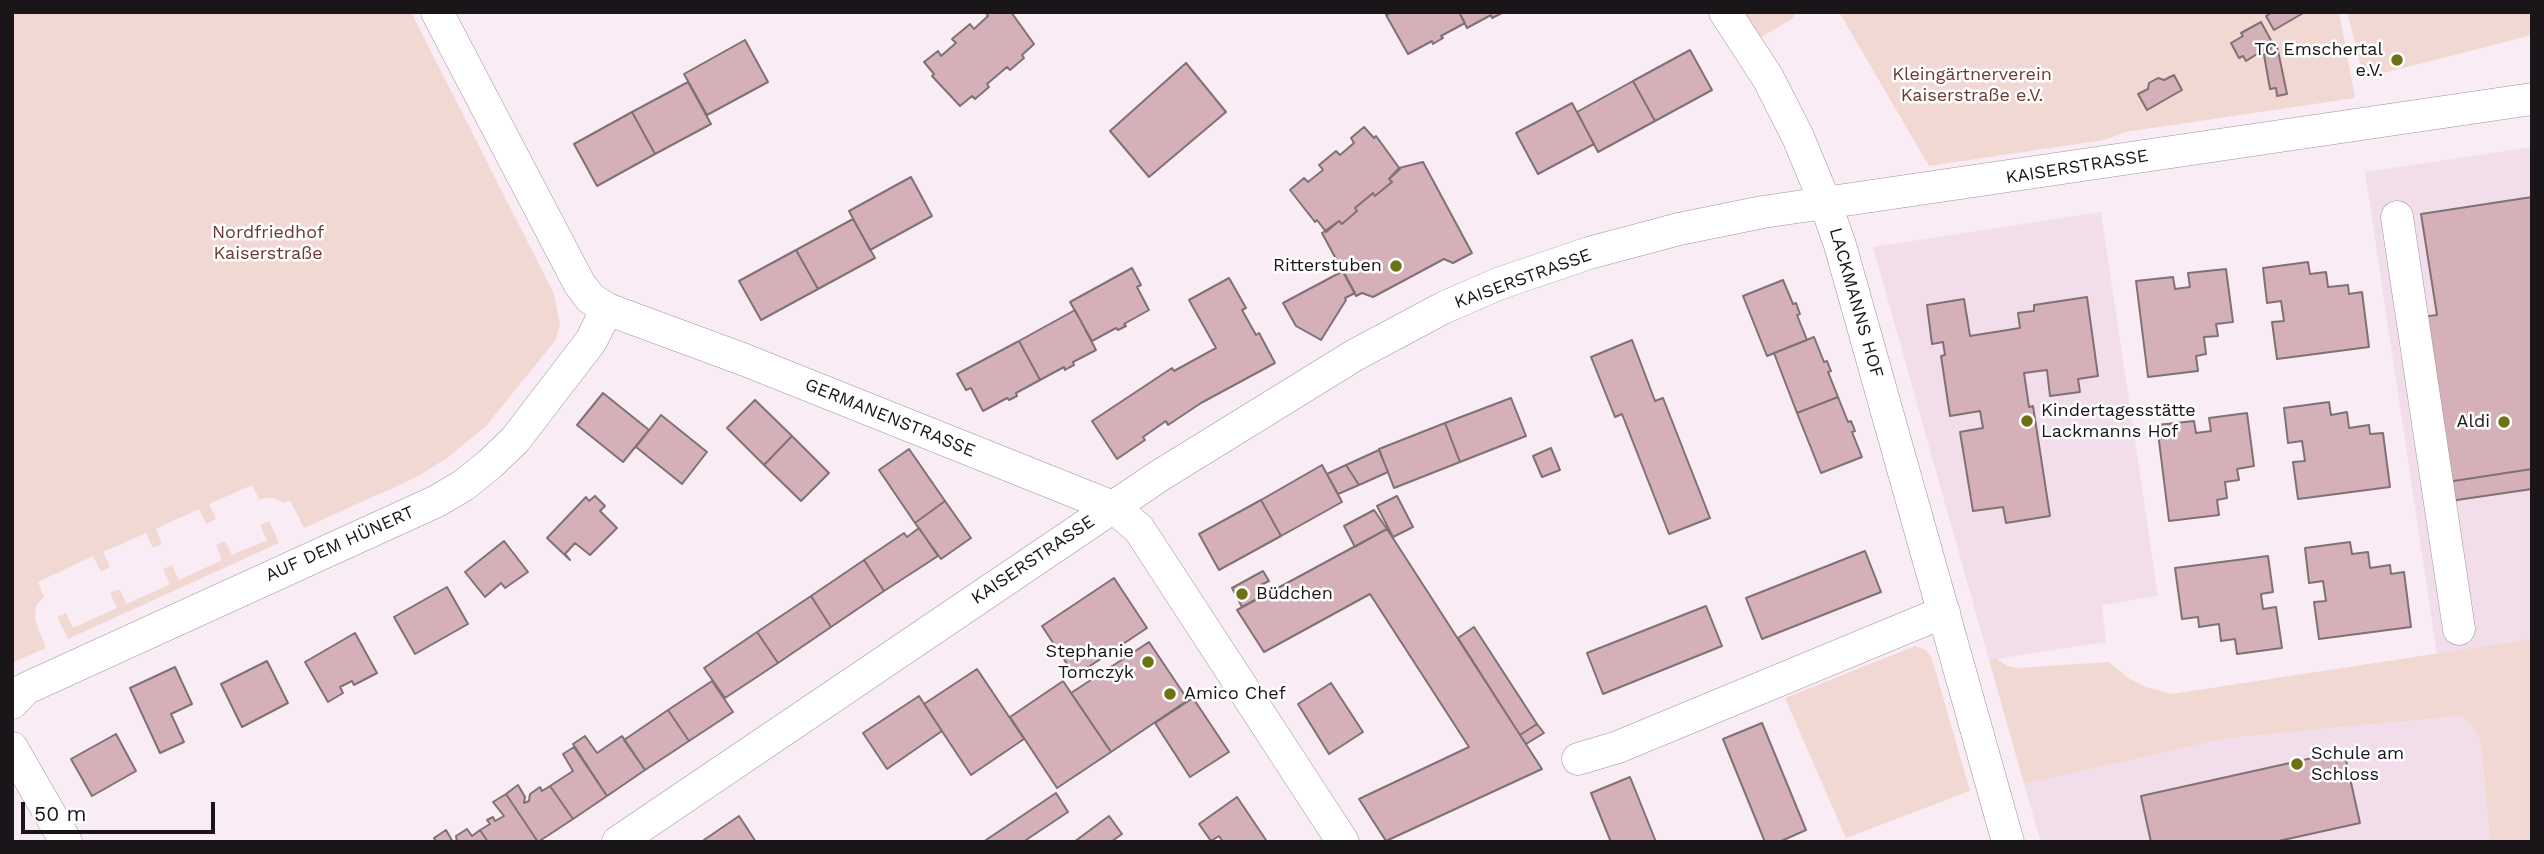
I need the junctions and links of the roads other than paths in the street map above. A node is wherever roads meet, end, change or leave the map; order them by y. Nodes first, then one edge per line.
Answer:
1 (437, 12) edge
2 (1725, 12) edge
3 (2532, 99) edge
4 (1826, 205) junction
5 (2397, 216) dead end
6 (607, 309) junction
7 (1113, 507) junction
8 (1944, 612) junction
9 (2466, 619) dead end
10 (12, 703) edge
11 (12, 748) edge
12 (1578, 759) dead end
13 (66, 842) edge
14 (618, 842) edge
15 (1343, 842) edge
16 (2008, 842) edge

1 - 6 street, GERMANENSTRASSE
2 - 4 street, LACKMANNS HOF
3 - 4 street, KAISERSTRASSE
4 - 7 street, KAISERSTRASSE
4 - 8 street, LACKMANNS HOF
5 - 9 street
6 - 7 street, GERMANENSTRASSE
6 - 10 street, AUF DEM HÜNERT
7 - 14 street, KAISERSTRASSE
7 - 15 street, GERMANENSTRASSE
8 - 12 street
8 - 16 street, LACKMANNS HOF
11 - 13 street

